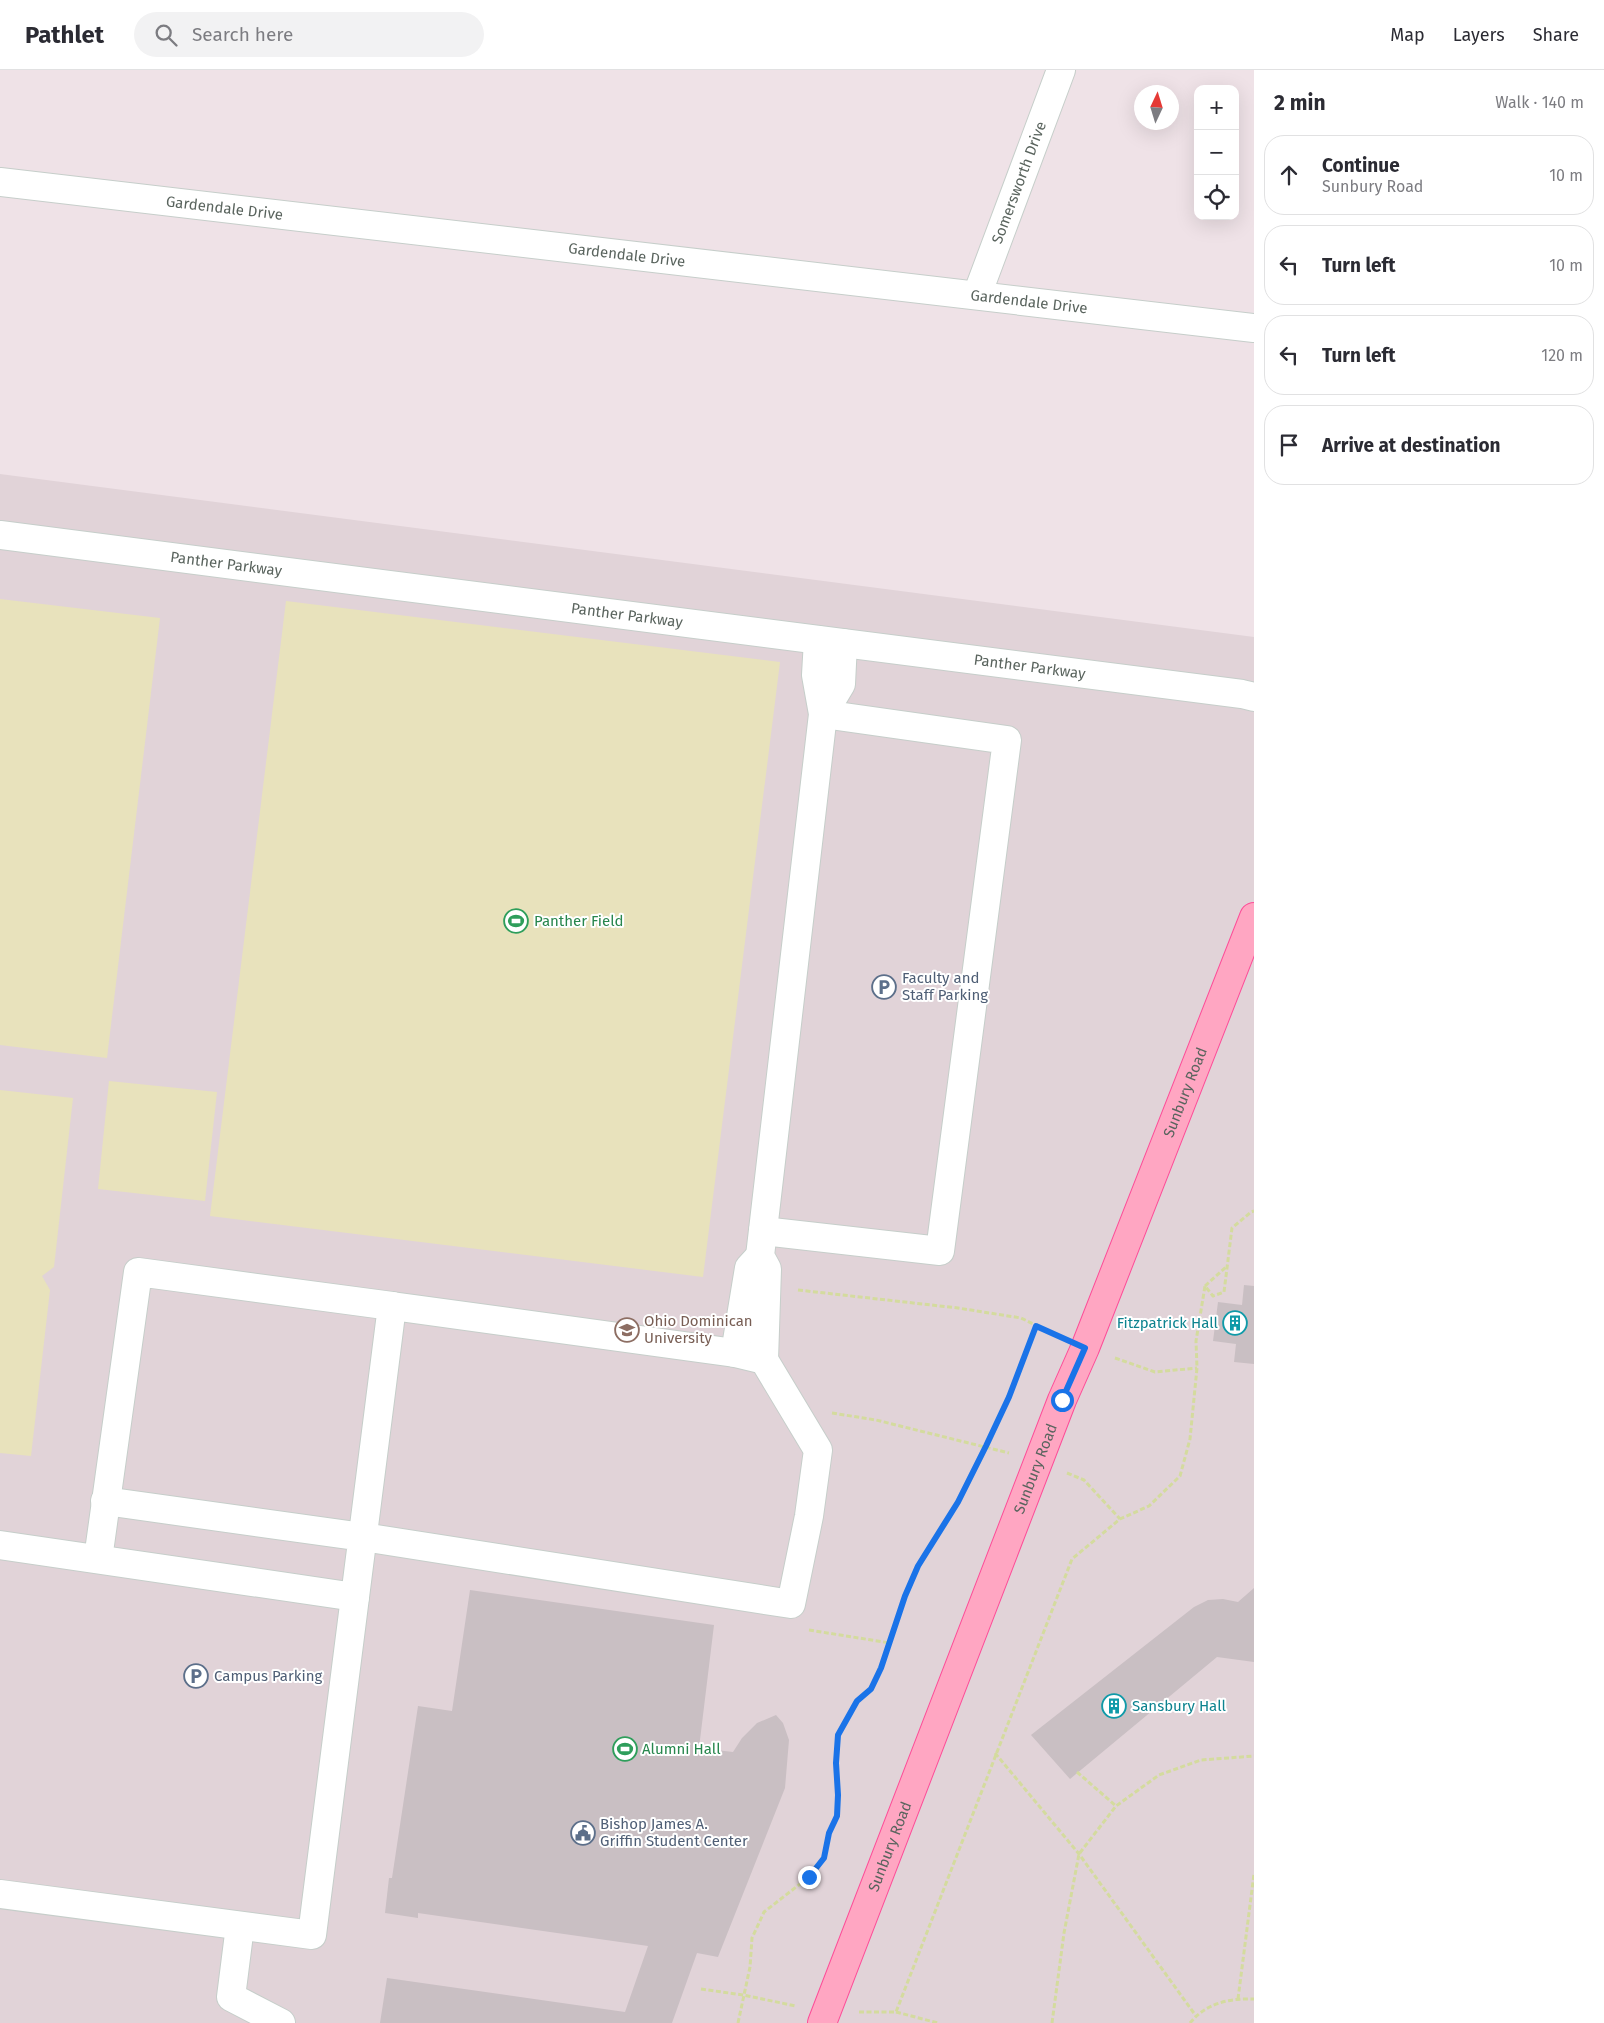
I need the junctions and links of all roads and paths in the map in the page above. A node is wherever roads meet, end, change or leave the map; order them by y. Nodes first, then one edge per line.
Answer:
1 (1061, 70) edge
2 (0, 182) edge
3 (977, 295) junction
4 (1254, 328) edge
5 (0, 534) edge
6 (831, 641) junction
7 (1254, 697) edge
8 (823, 714) junction
9 (1254, 917) edge
10 (1254, 1212) edge
11 (762, 1243) junction
12 (1226, 1267) junction
13 (1204, 1286) junction
14 (792, 1289) dead end
15 (392, 1306) junction
16 (1036, 1326) junction
17 (1085, 1348) junction
18 (734, 1353) junction
19 (764, 1360) junction
20 (1197, 1368) junction
21 (829, 1413) dead end
22 (986, 1446) junction
23 (105, 1502) junction
24 (363, 1537) junction
25 (0, 1545) edge
26 (98, 1559) junction
27 (355, 1597) junction
28 (996, 1754) junction
29 (1254, 1756) edge
30 (1077, 1772) dead end
31 (1116, 1806) junction
32 (1079, 1854) junction
33 (1254, 1874) edge
34 (0, 1894) edge
35 (240, 1926) junction
36 (702, 1989) dead end
37 (742, 1995) junction
38 (1238, 1999) junction
39 (1254, 1999) edge
40 (896, 2012) junction
41 (1196, 2016) junction
42 (824, 2018) edge
43 (281, 2023) edge
44 (738, 2023) edge
45 (938, 2023) edge
46 (1052, 2023) edge
47 (1190, 2023) edge

1 - 3 street, Somersworth Drive
2 - 3 street, Gardendale Drive
3 - 4 street, Gardendale Drive
5 - 6 street, Panther Parkway
6 - 7 street, Panther Parkway
6 - 8 street
8 - 11 street
8 - 11 street
9 - 17 main road, Sunbury Road
10 - 12 path
11 - 18 street
11 - 19 street
12 - 13 path
12 - 13 path
13 - 20 path
14 - 16 path
15 - 18 street
15 - 23 street
15 - 24 street
16 - 17 path
16 - 22 path
17 - 20 path
17 - 42 main road, Sunbury Road
18 - 19 street
19 - 24 street
20 - 28 path
21 - 22 path
22 - 37 path
23 - 24 street
23 - 26 street
24 - 27 street
25 - 26 street
26 - 27 street
27 - 35 street
28 - 32 path
28 - 40 path
29 - 31 path
30 - 31 path
31 - 32 path
32 - 41 path
32 - 46 path
33 - 38 path
34 - 35 street
35 - 43 street
36 - 37 path
37 - 42 path
37 - 44 path
38 - 39 path
38 - 41 path
40 - 42 path
40 - 45 path
41 - 47 path

